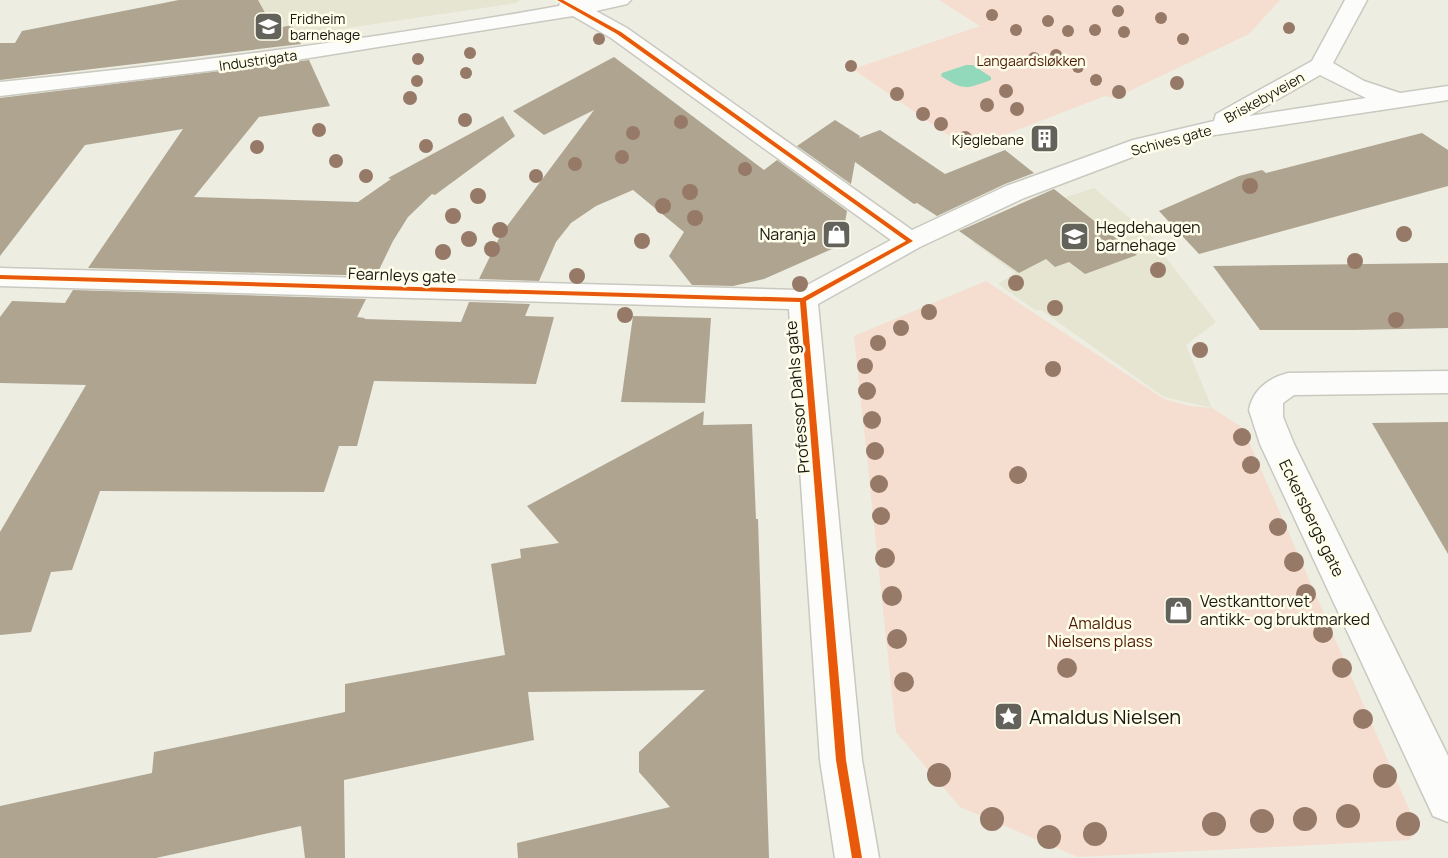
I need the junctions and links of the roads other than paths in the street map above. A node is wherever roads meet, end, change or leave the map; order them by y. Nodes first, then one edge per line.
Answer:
1 (620, 0) edge
2 (1356, 0) edge
3 (568, 5) edge
4 (1321, 65) junction
5 (0, 89) edge
6 (1448, 93) edge
7 (1402, 101) junction
8 (1208, 129) junction
9 (910, 241) junction
10 (0, 277) edge
11 (803, 300) junction
12 (1448, 382) edge
13 (1448, 802) edge
14 (857, 858) edge

1 - 3 street, Industrigata
2 - 4 street, Briskebyveien
3 - 5 street, Industrigata
3 - 9 street
4 - 7 street, Briskebyveien
4 - 8 street, Briskebyveien
6 - 7 street, Schives gate
7 - 8 street, Schives gate
8 - 9 street, Schives gate
9 - 11 street, Professor Dahls gate
10 - 11 street, Fearnleys gate
11 - 14 street, Professor Dahls gate
12 - 13 street, Eckersbergs gate

